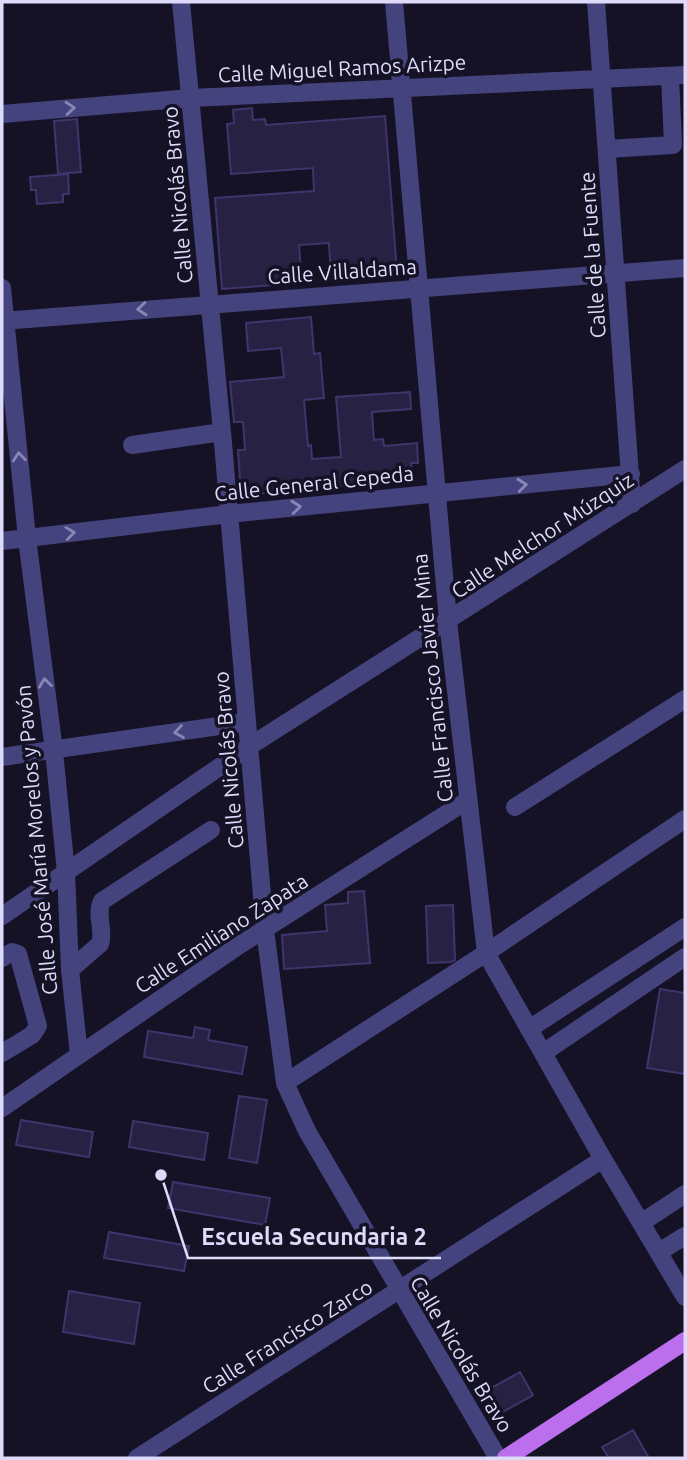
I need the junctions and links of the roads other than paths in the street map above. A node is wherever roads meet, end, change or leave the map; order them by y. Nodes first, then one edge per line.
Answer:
1 (181, 2) edge
2 (394, 2) edge
3 (596, 2) edge
4 (678, 76) edge
5 (601, 80) junction
6 (402, 87) junction
7 (191, 98) junction
8 (2, 114) edge
9 (607, 149) junction
10 (685, 268) edge
11 (616, 274) junction
12 (2, 288) edge
13 (420, 289) junction
14 (209, 303) junction
15 (4, 320) edge
16 (222, 432) junction
17 (132, 445) dead end
18 (685, 469) edge
19 (631, 474) junction
20 (436, 493) junction
21 (632, 504) junction
22 (229, 514) junction
23 (27, 538) junction
24 (2, 541) edge
25 (448, 621) junction
26 (685, 699) edge
27 (247, 722) junction
28 (250, 746) junction
29 (54, 751) junction
30 (2, 757) edge
31 (468, 800) junction
32 (515, 807) dead end
33 (685, 819) edge
34 (211, 830) dead end
35 (66, 872) junction
36 (2, 916) edge
37 (685, 927) edge
38 (265, 930) junction
39 (486, 953) junction
40 (685, 957) edge
41 (2, 958) edge
42 (70, 970) junction
43 (529, 1029) junction
44 (2, 1053) edge
45 (542, 1053) junction
46 (79, 1055) junction
47 (285, 1083) junction
48 (2, 1108) edge
49 (603, 1159) junction
50 (685, 1194) edge
51 (641, 1223) junction
52 (685, 1236) edge
53 (659, 1252) junction
54 (399, 1292) junction
55 (685, 1297) edge
56 (685, 1341) edge
57 (136, 1458) edge
58 (498, 1458) edge
59 (506, 1458) edge

1 - 7 street, Calle Nicolás Bravo
2 - 6 street, Calle Francisco Javier Mina
3 - 5 street, Calle de la Fuente
4 - 5 street, Calle Miguel Ramos Arizpe
4 - 9 street
5 - 6 street, Calle Miguel Ramos Arizpe
5 - 9 street, Calle de la Fuente
6 - 7 street, Calle Miguel Ramos Arizpe
6 - 13 street, Calle Francisco Javier Mina
8 -> 7 street, Calle Miguel Ramos Arizpe
7 - 14 street, Calle Nicolás Bravo
9 - 11 street, Calle de la Fuente
10 - 11 street, Calle Villaldama
11 - 13 street, Calle Villaldama
11 - 19 street, Calle de la Fuente
12 - 15 street, Calle José María Morelos y Pavón
13 - 14 street, Calle Villaldama
13 - 20 street, Calle Francisco Javier Mina
14 -> 15 street, Calle Villaldama
14 - 16 street, Calle Nicolás Bravo
23 -> 15 street, Calle José María Morelos y Pavón
16 - 17 street
16 - 22 street, Calle Nicolás Bravo
18 - 21 street, Calle Melchor Múzquiz
20 -> 19 street, Calle General Cepeda
19 - 21 street, Calle de la Fuente
22 -> 20 street, Calle General Cepeda
20 - 25 street, Calle Francisco Javier Mina
21 - 25 street, Calle Melchor Múzquiz
23 -> 22 street, Calle General Cepeda
22 - 27 street, Calle Nicolás Bravo
23 - 24 street, Calle General Cepeda
29 -> 23 street, Calle José María Morelos y Pavón
25 - 28 street, Calle Melchor Múzquiz
25 - 31 street, Calle Francisco Javier Mina
26 - 32 street
27 - 28 street, Calle Nicolás Bravo
27 -> 29 street
28 - 35 street, Calle Melchor Múzquiz
28 - 38 street, Calle Nicolás Bravo
29 - 30 street
29 - 35 street, Calle José María Morelos y Pavón
31 - 38 street, Calle Emiliano Zapata
31 - 39 street, Calle Francisco Javier Mina
33 - 39 street
34 - 42 street
35 - 36 street, Calle Melchor Múzquiz
35 - 42 street, Calle José María Morelos y Pavón
37 - 43 street
38 - 46 street, Calle Emiliano Zapata
38 - 47 street, Calle Nicolás Bravo
39 - 43 street, Calle Francisco Javier Mina
39 - 47 street
40 - 45 street
41 - 44 street
42 - 46 street, Calle José María Morelos y Pavón
43 - 45 street, Calle Francisco Javier Mina
45 - 49 street, Calle Francisco Javier Mina
46 - 48 street, Calle Emiliano Zapata
47 - 54 street, Calle Nicolás Bravo
49 - 51 street, Calle Francisco Javier Mina
49 - 54 street, Calle Francisco Zarco
50 - 51 street
51 - 53 street, Calle Francisco Javier Mina
52 - 53 street
53 - 55 street, Calle Francisco Javier Mina
54 - 57 street, Calle Francisco Zarco
54 - 58 street, Calle Nicolás Bravo
56 - 59 main road

